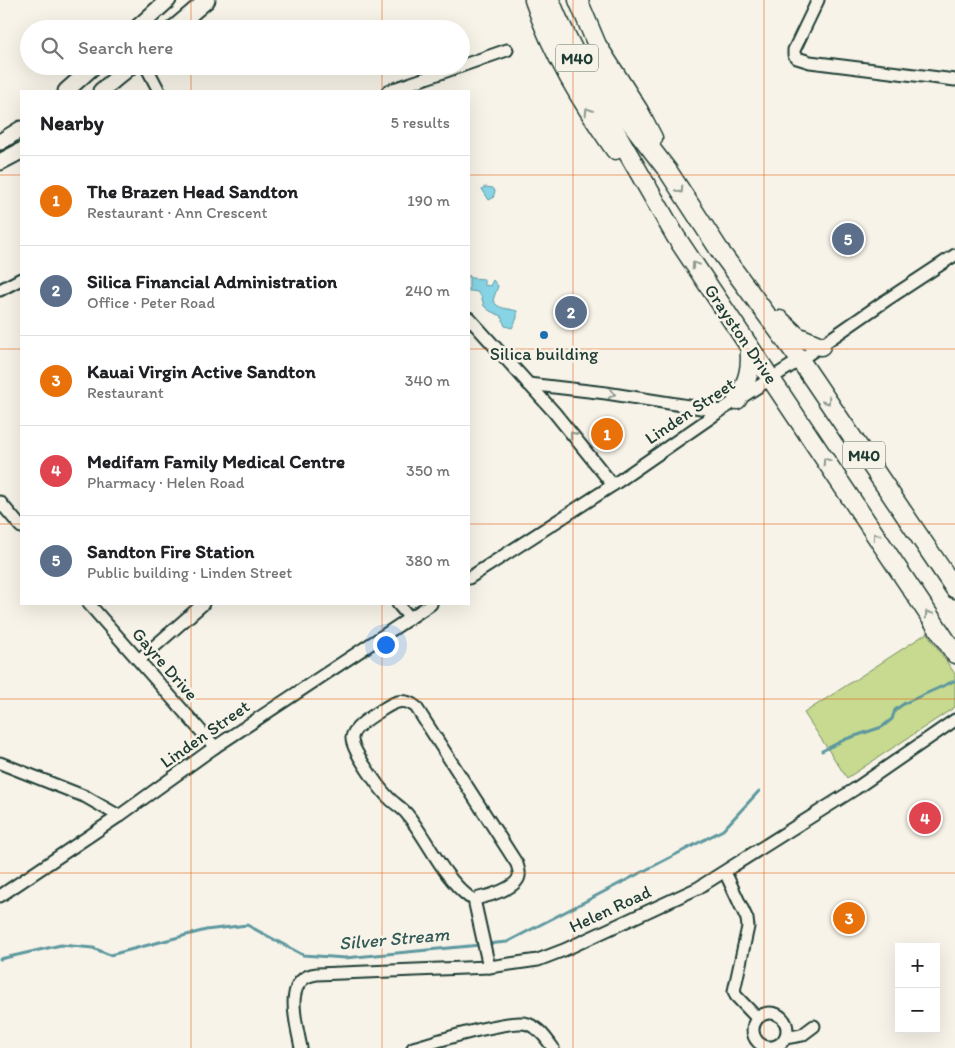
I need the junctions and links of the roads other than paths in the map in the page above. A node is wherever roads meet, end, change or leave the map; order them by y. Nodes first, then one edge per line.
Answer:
1 (168, 0) edge
2 (207, 0) edge
3 (534, 0) edge
4 (550, 0) edge
5 (561, 0) edge
6 (578, 0) edge
7 (818, 0) edge
8 (146, 20) edge
9 (184, 20) edge
10 (507, 50) dead end
11 (470, 63) edge
12 (84, 75) edge
13 (120, 75) edge
14 (145, 75) edge
15 (150, 75) edge
16 (435, 75) edge
17 (153, 80) junction
18 (955, 80) edge
19 (67, 90) edge
20 (102, 90) edge
21 (158, 90) edge
22 (391, 90) edge
23 (613, 111) junction
24 (20, 129) edge
25 (0, 142) edge
26 (20, 152) edge
27 (0, 162) edge
28 (668, 171) junction
29 (676, 236) junction
30 (722, 254) junction
31 (955, 255) edge
32 (20, 280) edge
33 (0, 290) edge
34 (470, 319) edge
35 (749, 345) junction
36 (821, 346) junction
37 (800, 360) junction
38 (771, 378) junction
39 (528, 384) junction
40 (564, 388) junction
41 (737, 400) junction
42 (720, 411) junction
43 (554, 412) junction
44 (613, 485) junction
45 (0, 502) edge
46 (20, 526) edge
47 (470, 577) edge
48 (955, 589) edge
49 (90, 605) edge
50 (202, 605) edge
51 (399, 605) edge
52 (430, 605) edge
53 (410, 618) junction
54 (955, 654) edge
55 (139, 660) junction
56 (955, 720) edge
57 (215, 747) junction
58 (0, 763) edge
59 (119, 816) junction
60 (724, 872) junction
61 (0, 896) edge
62 (474, 900) junction
63 (489, 967) junction
64 (757, 1018) junction
65 (814, 1026) dead end
66 (785, 1038) junction
67 (301, 1048) edge
68 (413, 1048) edge
69 (553, 1048) edge
70 (769, 1048) edge

1 - 8 main road
2 - 9 main road
29 -> 3 main road
4 - 23 main road, Grayston Drive / M40
5 - 23 main road, Grayston Drive / M40
6 - 28 main road
7 - 18 street
10 - 11 street
12 - 19 main road
13 - 20 main road
14 - 17 street
15 - 17 street
16 - 22 street
17 - 21 street
23 - 28 main road, Grayston Drive / M40
23 - 29 main road, Grayston Drive / M40
24 - 25 main road
26 - 27 main road
28 -> 30 main road, Grayston Drive / M40
35 -> 29 main road, Grayston Drive / M40
30 - 36 main road
30 - 37 main road, Grayston Drive / M40
31 - 36 street, Linden Street
32 - 33 street
34 - 39 street
35 - 38 main road, Grayston Drive / M40
35 - 41 main road
36 - 37 street, Linden Street
37 - 38 street, Linden Street
37 -> 48 main road, Grayston Drive / M40
38 - 41 street, Linden Street
54 -> 38 main road, Grayston Drive / M40
39 - 40 street
39 - 43 street
40 -> 42 street
40 - 43 street
41 - 42 street, Linden Street
42 - 44 street, Linden Street
44 -> 43 street
44 - 47 street, Linden Street
45 - 46 street
49 - 55 street, Gayre Drive
50 - 55 street
51 - 53 street
52 - 53 street, Linden Street
53 - 57 street, Linden Street
55 - 57 street, Gayre Drive
56 - 60 street, Helen Road
57 - 59 street, Linden Street
58 - 59 street
59 - 61 street, Linden Street
60 - 63 street, Helen Road
60 - 64 street
62 - 62 street
62 - 63 street
63 - 67 street, Helen Road
64 - 66 street
64 - 70 street
65 - 66 street
66 - 70 street
68 - 69 street

